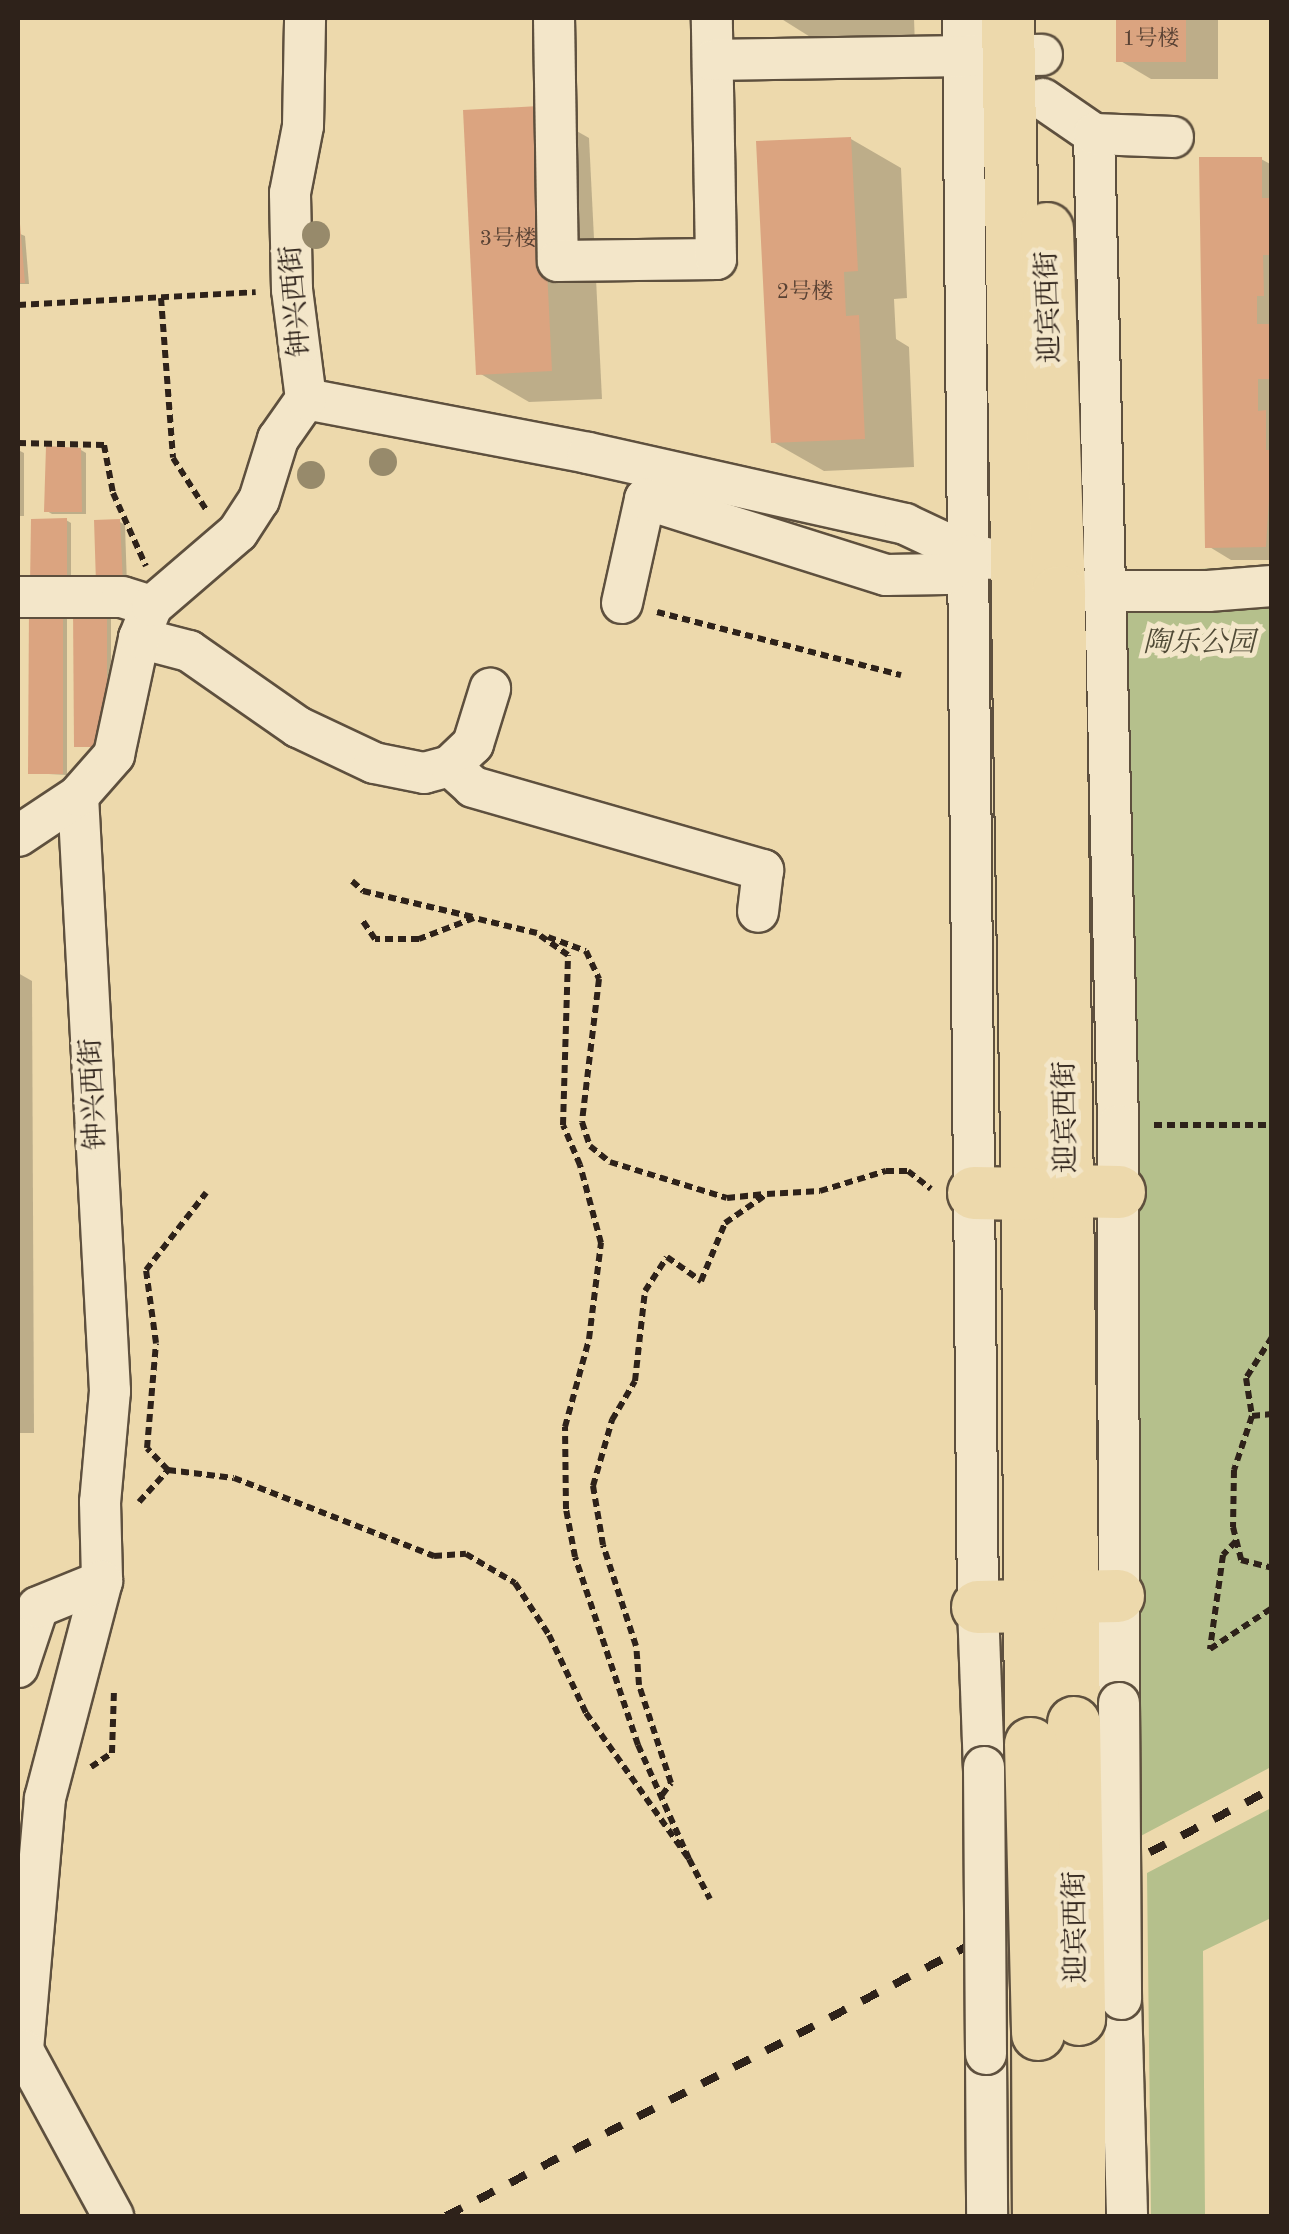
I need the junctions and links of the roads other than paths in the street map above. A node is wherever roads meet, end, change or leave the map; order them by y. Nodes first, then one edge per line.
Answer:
1 (305, 18) edge
2 (554, 18) edge
3 (712, 18) edge
4 (963, 18) edge
5 (1018, 50) edge
6 (713, 60) junction
7 (1094, 134) junction
8 (1174, 137) dead end
9 (1074, 346) junction
10 (306, 399) junction
11 (1038, 576) junction
12 (1272, 586) edge
13 (18, 597) edge
14 (622, 603) road end
15 (150, 615) junction
16 (490, 689) dead end
17 (450, 766) junction
18 (78, 796) junction
19 (18, 836) edge
20 (758, 912) dead end
21 (1072, 1192) junction
22 (974, 1193) junction
23 (102, 1581) junction
24 (1073, 1599) junction
25 (978, 1607) junction
26 (18, 1667) edge
27 (1079, 2018) junction
28 (112, 2216) edge
29 (987, 2216) edge
30 (1040, 2216) edge
31 (1078, 2216) edge
32 (1127, 2216) edge

1 - 10 street, 钟兴西街
2 - 6 street
3 - 6 street
4 - 5 street
5 - 6 street
5 - 7 street
5 - 9 main road, 迎宾西街
5 - 11 main road, 迎宾西街
7 - 8 street
7 - 9 street
9 - 11 main road, 迎宾西街
10 - 11 street
10 - 15 street
11 - 12 street
11 - 14 street
11 - 21 main road, 迎宾西街
11 - 21 street
11 - 22 street
13 - 15 street
15 - 17 street
15 - 18 street
16 - 17 street
17 - 20 street
18 - 19 street
18 - 23 street, 钟兴西街
21 - 22 main road
21 - 24 main road, 迎宾西街
22 - 25 street
23 - 26 street
23 - 28 street, 钟兴西街
24 - 25 main road
24 - 27 main road, 迎宾西街, bridge
25 - 29 street, bridge
27 - 30 main road, 迎宾西街
27 - 31 main road, 迎宾西街
27 - 32 street

